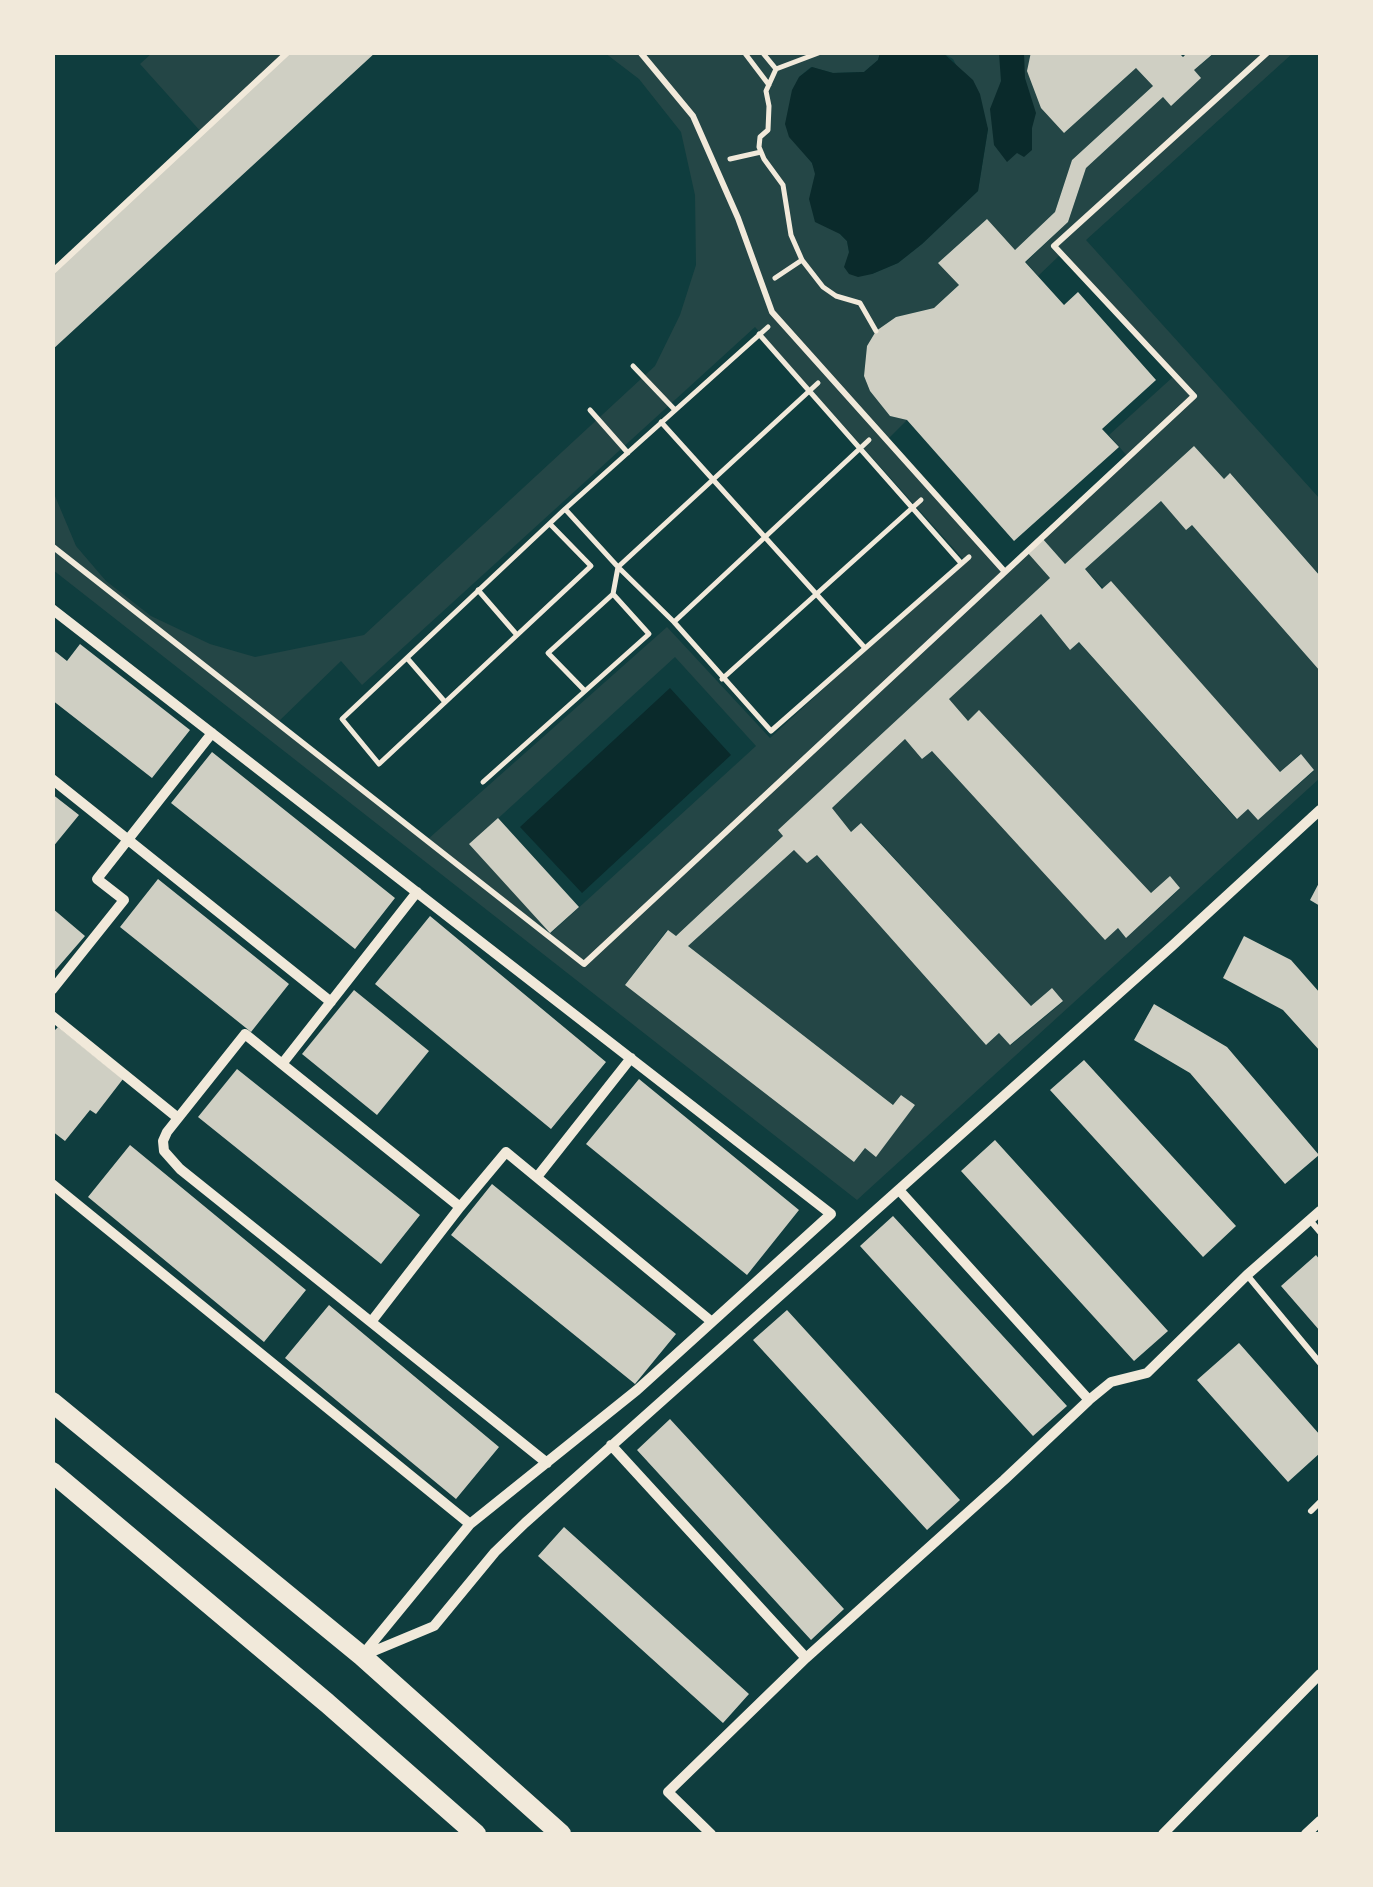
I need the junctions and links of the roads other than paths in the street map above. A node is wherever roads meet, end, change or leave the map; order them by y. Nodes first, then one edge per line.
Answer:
1 (288, 52) edge
2 (640, 52) edge
3 (1268, 52) edge
4 (52, 272) edge
5 (52, 546) edge
6 (1005, 572) junction
7 (52, 609) edge
8 (212, 734) junction
9 (52, 779) edge
10 (1320, 810) edge
11 (128, 840) junction
12 (418, 892) junction
13 (52, 990) edge
14 (331, 1002) junction
15 (52, 1016) edge
16 (631, 1058) junction
17 (282, 1064) junction
18 (178, 1118) junction
19 (536, 1178) junction
20 (52, 1184) edge
21 (900, 1190) junction
22 (460, 1207) junction
23 (1320, 1211) edge
24 (1309, 1220) junction
25 (1320, 1232) edge
26 (1247, 1275) junction
27 (370, 1322) junction
28 (712, 1322) junction
29 (1320, 1362) edge
30 (1089, 1400) junction
31 (52, 1402) edge
32 (612, 1445) junction
33 (547, 1464) junction
34 (52, 1472) edge
35 (1320, 1502) edge
36 (1311, 1511) dead end
37 (470, 1524) junction
38 (362, 1656) junction
39 (806, 1658) junction
40 (1320, 1674) edge
41 (1320, 1821) edge
42 (476, 1834) edge
43 (561, 1834) edge
44 (711, 1834) edge
45 (1163, 1834) edge
46 (1306, 1834) edge

1 - 4 lane
2 - 6 lane
3 - 6 lane
5 - 6 lane
7 - 8 street
8 - 11 street
8 - 12 street
9 - 11 street
10 - 21 street
11 - 13 street
11 - 14 street
12 - 14 street
12 - 16 street
14 - 17 street
15 - 18 street
16 - 19 street
16 - 28 street
17 - 18 street
17 - 22 street
18 - 27 street
19 - 22 street
19 - 28 street
20 - 37 street
21 - 30 street
21 - 32 street
22 - 27 street
23 - 24 street
24 - 25 lane
24 - 26 street
26 - 29 lane
26 - 30 street
27 - 33 street
28 - 33 street
30 - 39 street
31 - 38 highway
32 - 38 street
32 - 39 street
33 - 37 street
34 - 42 highway
35 - 36 lane
37 - 38 street
38 - 43 highway
39 - 44 street
40 - 45 street
41 - 46 street

